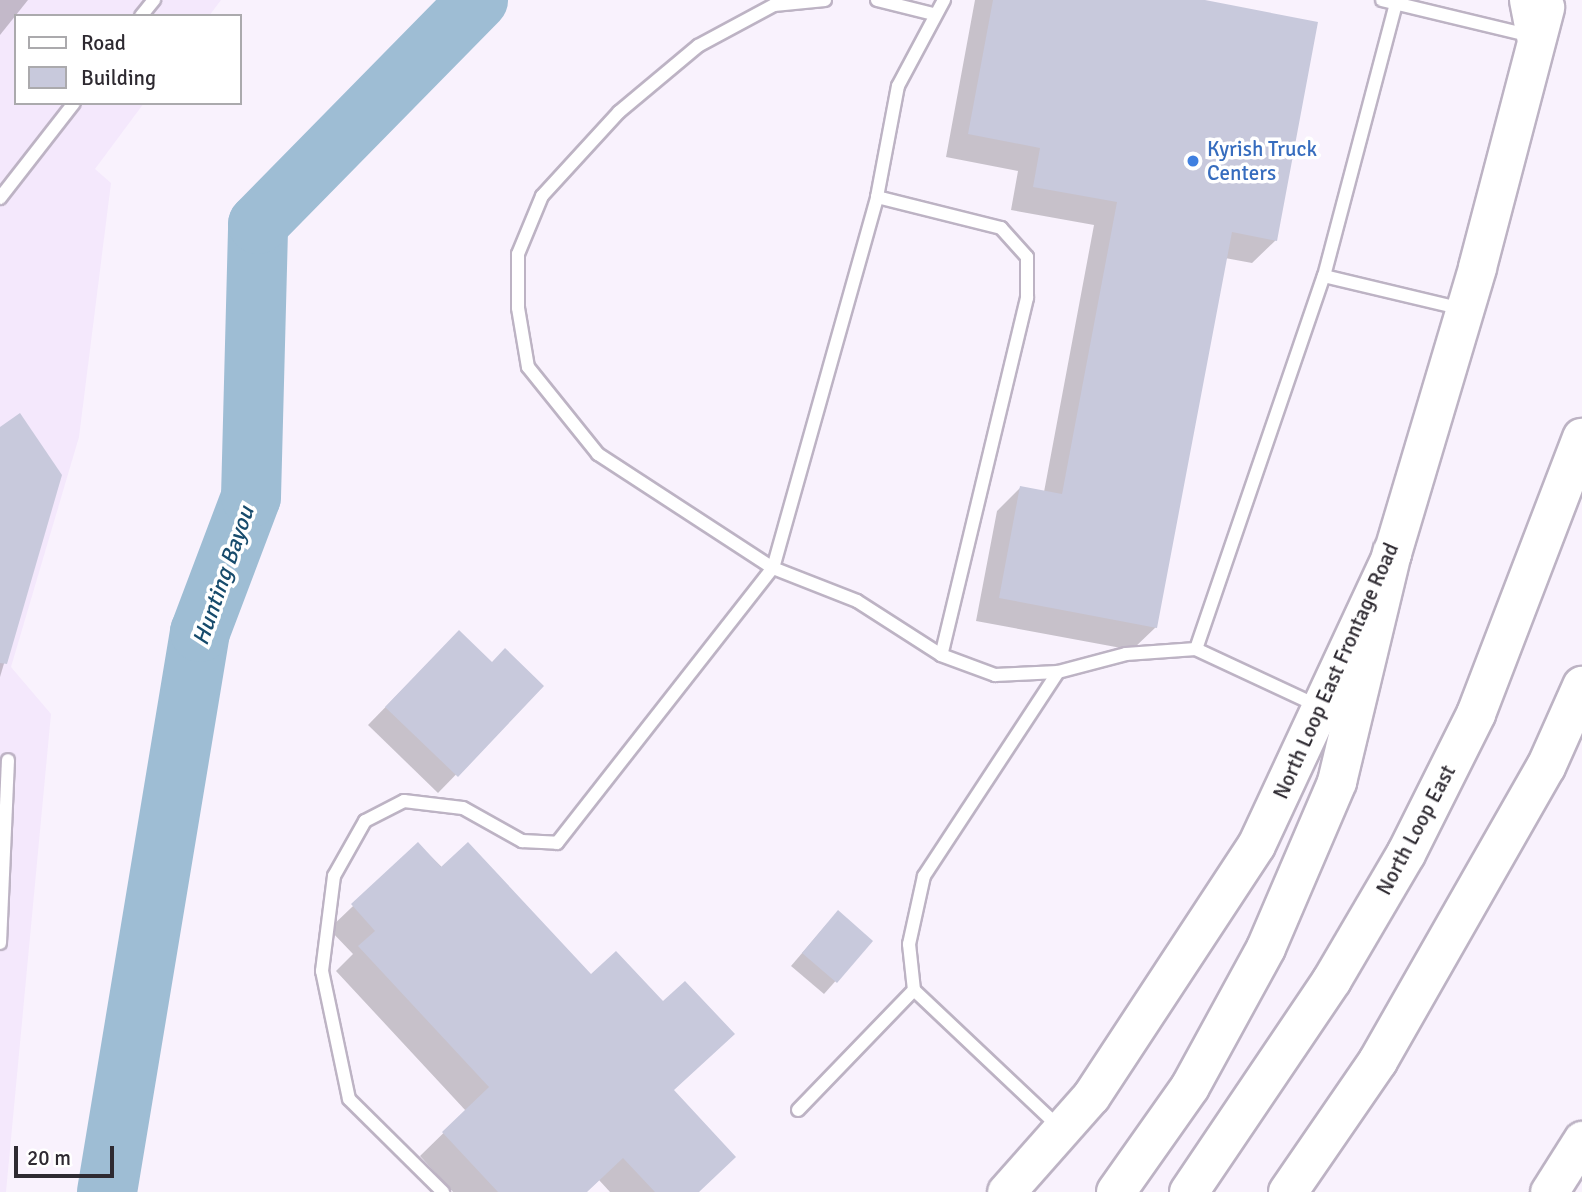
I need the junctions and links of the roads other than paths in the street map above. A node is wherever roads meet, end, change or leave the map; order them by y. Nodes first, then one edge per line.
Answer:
1 (154, 0) edge
2 (825, 0) edge
3 (877, 0) edge
4 (944, 0) edge
5 (1382, 0) edge
6 (1547, 0) edge
7 (1396, 2) edge
8 (143, 14) edge
9 (933, 14) junction
10 (1532, 18) edge
11 (72, 105) edge
12 (877, 197) junction
13 (0, 198) edge
14 (1324, 276) junction
15 (1465, 309) junction
16 (1582, 438) edge
17 (1392, 553) junction
18 (773, 568) junction
19 (1196, 649) junction
20 (941, 655) junction
21 (1058, 672) junction
22 (1582, 686) edge
23 (1321, 707) junction
24 (8, 760) dead end
25 (0, 943) edge
26 (914, 990) junction
27 (798, 1110) dead end
28 (1062, 1129) junction
29 (1582, 1140) edge
30 (443, 1192) edge
31 (1006, 1192) edge
32 (1116, 1192) edge
33 (1189, 1192) edge
34 (1288, 1192) edge
35 (1549, 1192) edge

1 - 8 lane
2 - 18 lane
3 - 9 lane
4 - 9 lane
5 - 7 lane
6 - 10 main road, North Loop East Frontage Road
7 - 10 lane
7 - 14 lane
9 - 12 lane
10 - 15 main road, North Loop East Frontage Road
11 - 13 lane
12 - 18 lane
12 - 20 lane
14 - 15 lane
14 - 19 lane
15 - 17 main road, North Loop East Frontage Road
16 - 33 highway, North Loop East
17 - 23 main road, North Loop East Frontage Road
17 - 32 highway
18 - 20 lane
18 - 30 lane
19 - 21 lane
19 - 23 lane
20 - 21 lane
21 - 26 lane
22 - 34 highway
23 - 28 main road, North Loop East Frontage Road
24 - 25 lane
26 - 27 lane
26 - 28 lane
28 - 31 main road, North Loop East Frontage Road
29 - 35 main road

